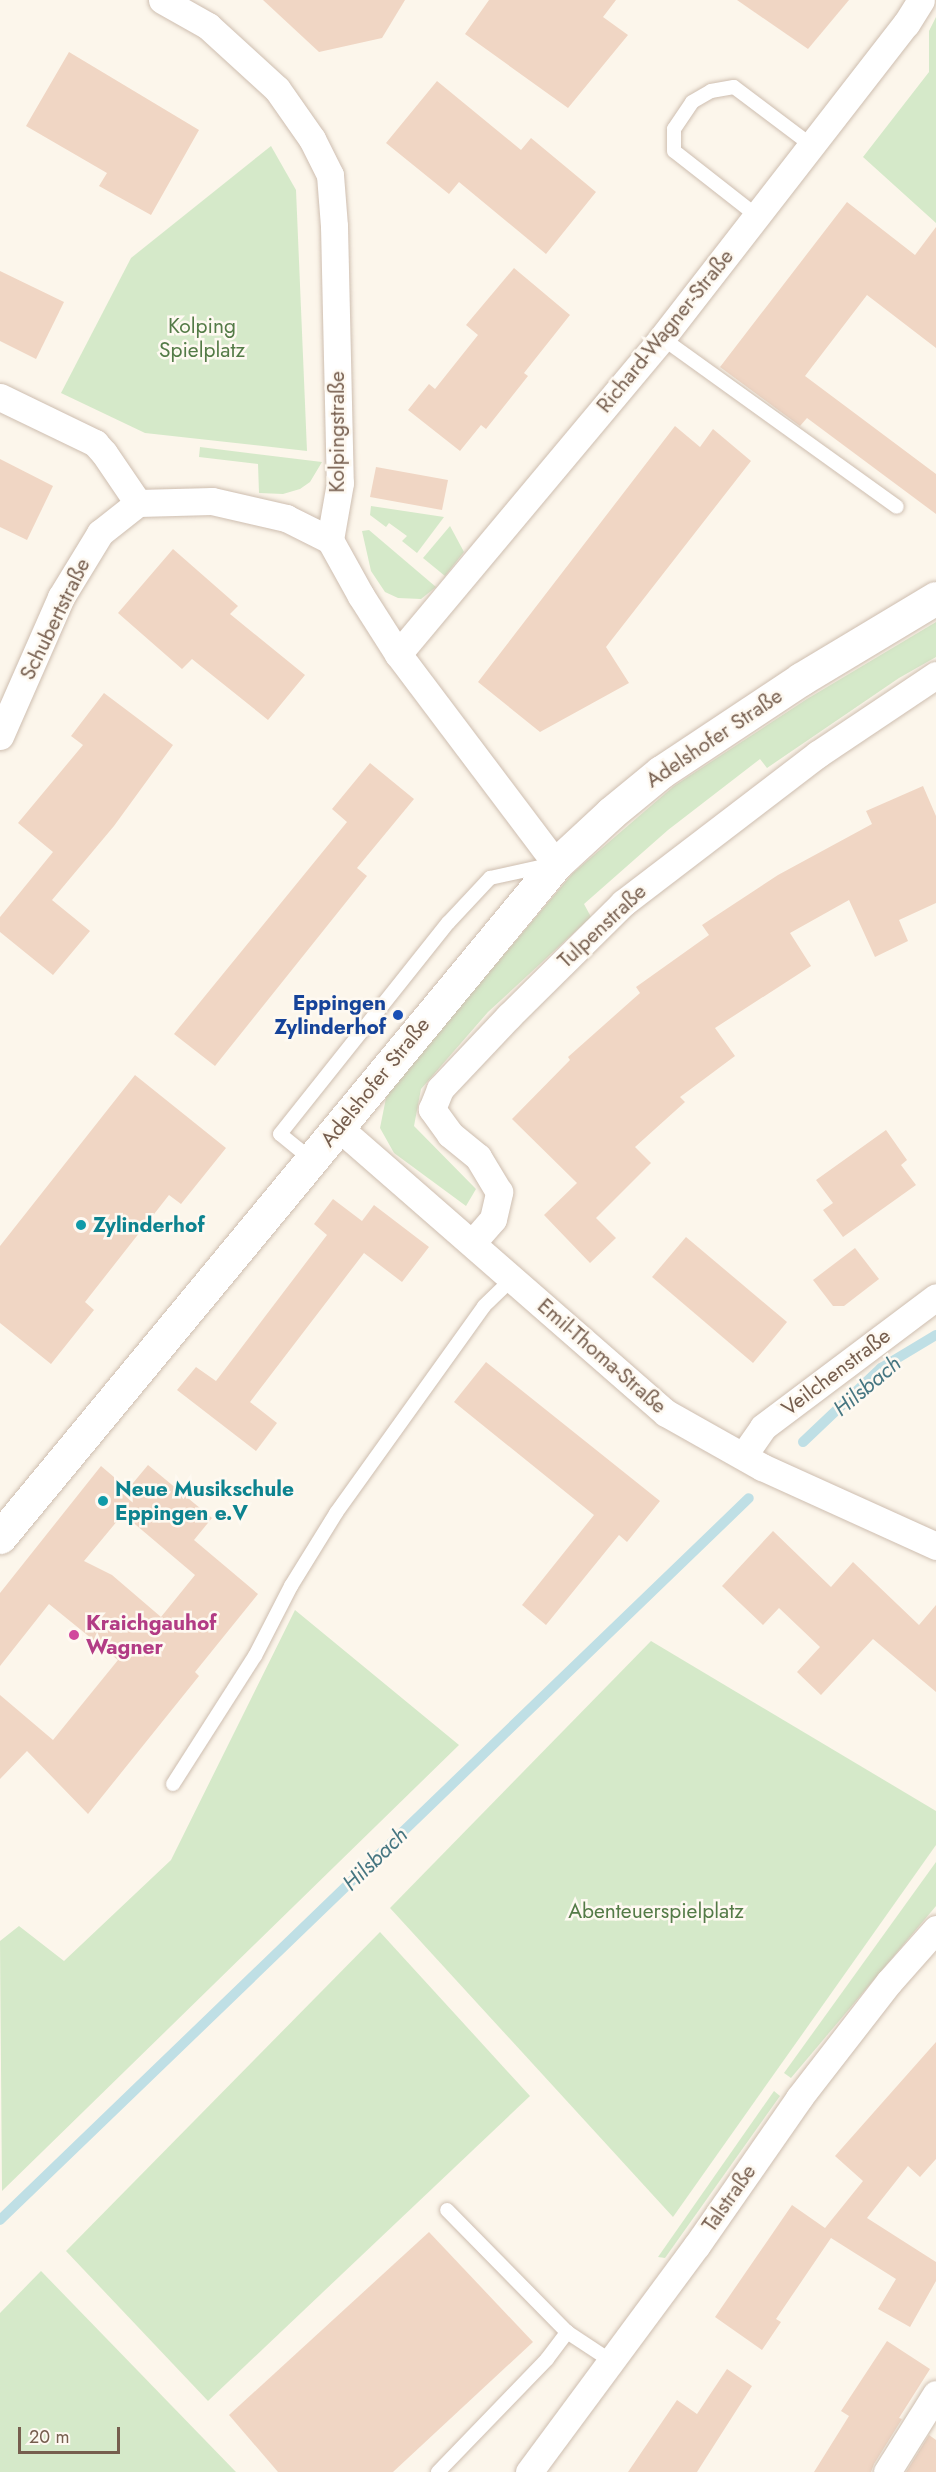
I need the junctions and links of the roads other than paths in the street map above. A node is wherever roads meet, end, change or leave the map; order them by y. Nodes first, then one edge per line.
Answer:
1 (162, 0) edge
2 (921, 0) edge
3 (811, 145) junction
4 (757, 216) junction
5 (662, 338) junction
6 (0, 397) edge
7 (138, 503) junction
8 (897, 507) dead end
9 (330, 540) junction
10 (936, 598) edge
11 (398, 654) junction
12 (936, 675) edge
13 (0, 736) edge
14 (556, 864) junction
15 (338, 1127) junction
16 (312, 1160) junction
17 (472, 1242) junction
18 (513, 1278) junction
19 (936, 1297) edge
20 (743, 1456) junction
21 (0, 1538) edge
22 (936, 1546) edge
23 (173, 1784) dead end
24 (936, 1929) edge
25 (447, 2210) dead end
26 (567, 2332) junction
27 (611, 2361) junction
28 (936, 2394) edge
29 (438, 2472) edge
30 (529, 2472) edge
31 (887, 2472) edge

1 - 9 street, Kolpingstraße
2 - 3 street, Richard-Wagner-Straße
3 - 4 street, Richard-Wagner-Straße
3 - 4 lane
4 - 5 street, Richard-Wagner-Straße
5 - 8 lane
5 - 11 street, Richard-Wagner-Straße
6 - 7 street
7 - 9 street
7 - 13 street, Schubertstraße
9 - 11 street
10 - 14 street, Adelshofer Straße
11 - 14 street
12 - 17 street, Tulpenstraße
14 - 15 street, Adelshofer Straße
14 - 16 lane
15 - 16 street, Adelshofer Straße
15 - 17 street, Emil-Thoma-Straße
16 - 21 street, Adelshofer Straße
17 - 18 street, Emil-Thoma-Straße
18 - 20 street, Emil-Thoma-Straße
18 - 23 lane
19 - 20 street, Veilchenstraße
20 - 22 street, Emil-Thoma-Straße
24 - 27 street, Talstraße
25 - 26 lane
26 - 27 lane
26 - 29 lane
27 - 30 street, Talstraße
28 - 31 street

